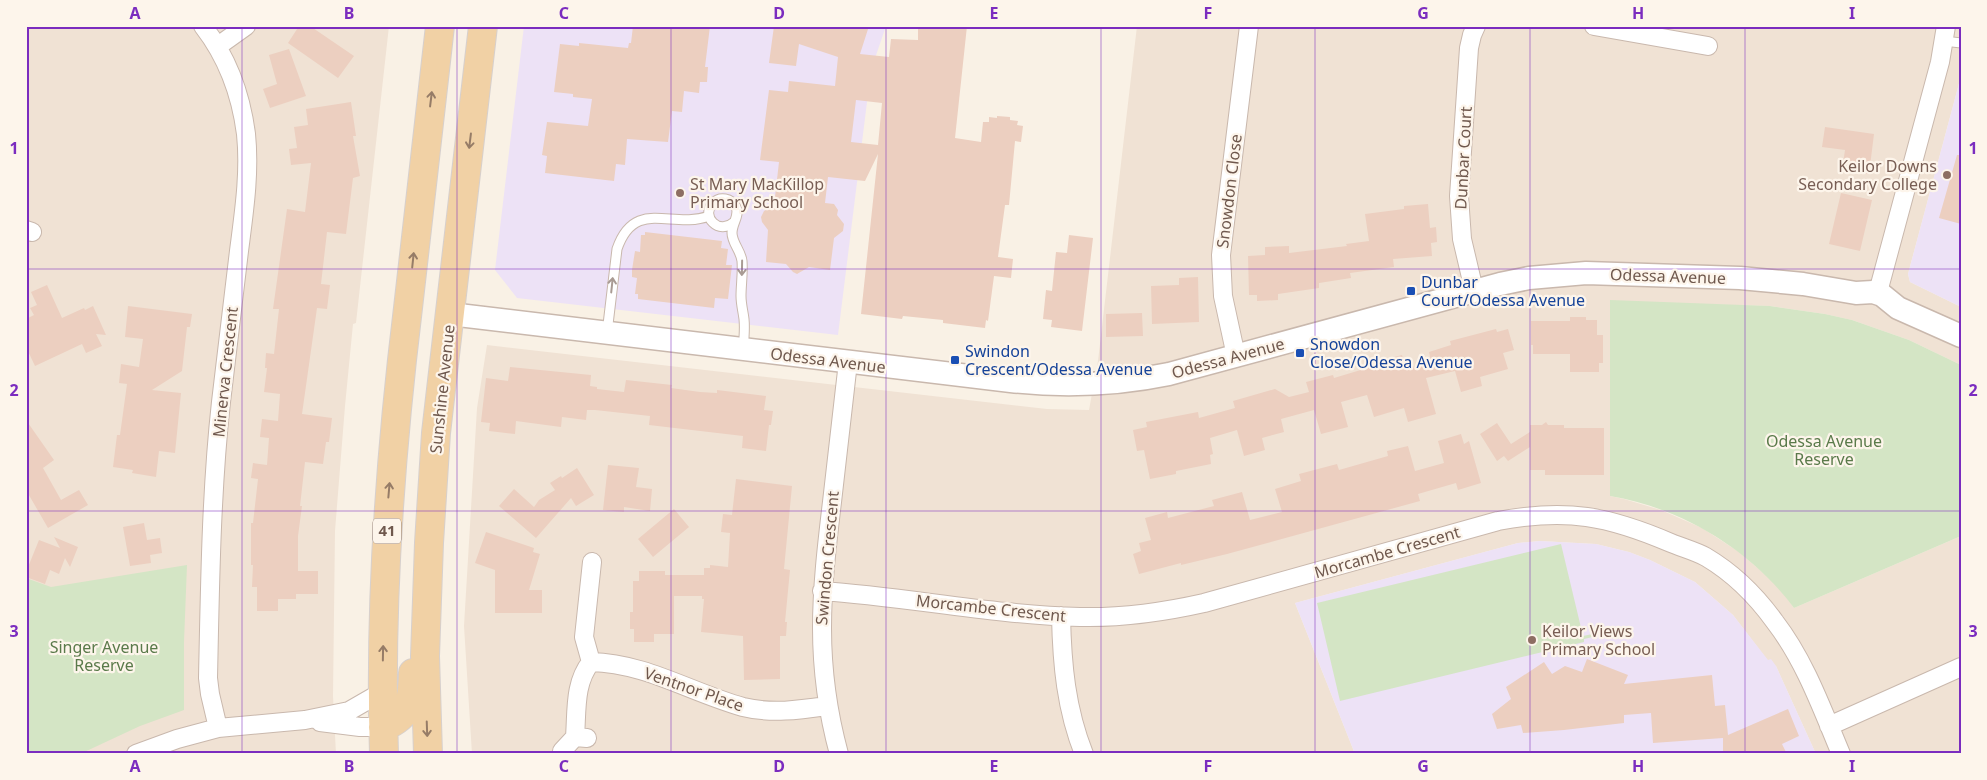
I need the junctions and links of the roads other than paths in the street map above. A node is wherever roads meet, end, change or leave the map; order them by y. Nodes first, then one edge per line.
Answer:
1 (203, 26) edge
2 (246, 26) edge
3 (440, 26) edge
4 (483, 26) edge
5 (1249, 26) edge
6 (1476, 26) edge
7 (1594, 26) edge
8 (1950, 37) edge
9 (218, 46) junction
10 (1708, 46) dead end
11 (709, 216) junction
12 (734, 222) junction
13 (1474, 290) junction
14 (1878, 292) junction
15 (408, 309) junction
16 (450, 314) junction
17 (607, 333) junction
18 (1961, 336) edge
19 (743, 350) junction
20 (1236, 356) junction
21 (848, 362) junction
22 (429, 543) junction
23 (592, 562) dead end
24 (822, 591) junction
25 (1061, 616) junction
26 (591, 662) junction
27 (1961, 667) edge
28 (382, 692) junction
29 (827, 706) junction
30 (305, 720) junction
31 (1829, 726) junction
32 (218, 728) junction
33 (384, 740) edge
34 (562, 751) dead end
35 (136, 754) edge
36 (428, 754) edge
37 (839, 754) edge
38 (1084, 754) edge
39 (1842, 754) edge

1 - 9 street, Minerva Crescent
2 - 9 street
15 -> 3 main road, 41
4 -> 16 main road, Sunshine Avenue
5 - 20 street, Snowdon Close
6 - 13 street, Dunbar Court
7 - 10 street
8 - 14 street
9 - 32 street, Minerva Crescent
11 - 12 lane
11 - 12 lane
17 -> 11 lane
12 -> 19 lane
13 - 14 street, Odessa Avenue
13 - 20 street, Odessa Avenue
14 - 18 street
15 - 16 main road
28 -> 15 main road, 41
16 - 17 street, Odessa Avenue
16 - 22 main road, Sunshine Avenue
17 - 19 street, Odessa Avenue
19 - 21 street, Odessa Avenue
20 - 21 street, Odessa Avenue
21 - 24 street, Swindon Crescent
22 - 33 main road
22 -> 36 main road, Sunshine Avenue
23 - 26 street
24 - 25 street, Morcambe Crescent
24 - 29 street, Swindon Crescent
25 - 31 street, Morcambe Crescent
25 - 38 street
26 - 29 street, Ventnor Place
26 - 34 street
27 - 31 street
28 - 30 street
28 - 33 main road, 41
29 - 37 street, Swindon Crescent
30 - 32 street
30 - 33 street
31 - 39 street, Morcambe Crescent
32 - 35 street

